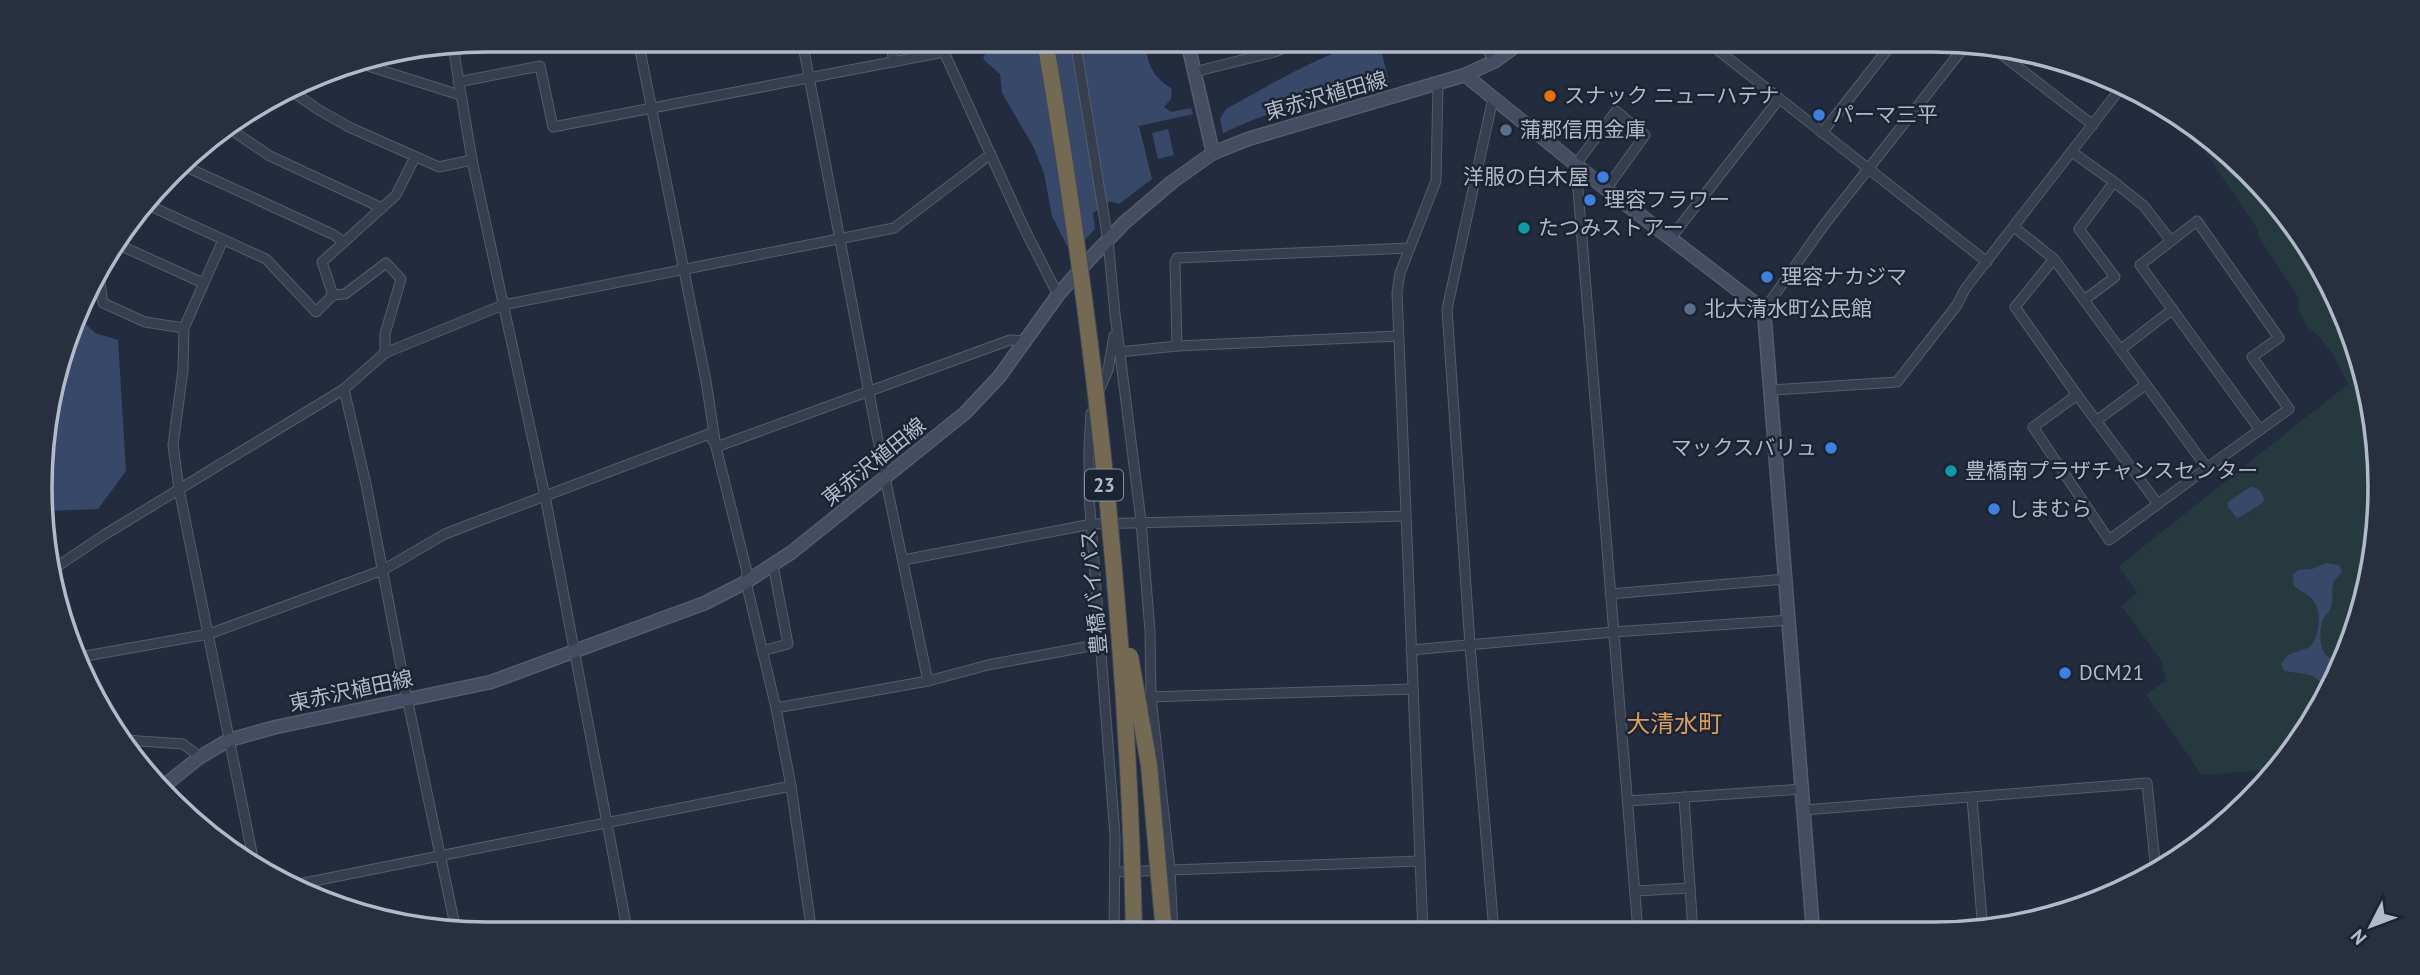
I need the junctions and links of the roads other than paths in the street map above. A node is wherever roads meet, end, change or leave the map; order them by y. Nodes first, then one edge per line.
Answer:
1 (640, 52) edge
2 (804, 52) edge
3 (892, 52) edge
4 (944, 52) joint
5 (1047, 52) edge
6 (1076, 52) edge
7 (1189, 52) edge
8 (1274, 52) edge
9 (1489, 52) edge
10 (1507, 52) edge
11 (1720, 52) edge
12 (1885, 52) edge
13 (1960, 53) edge
14 (454, 54) edge
15 (2011, 60) edge
16 (1495, 61) junction
17 (894, 62) junction
18 (373, 68) edge
19 (1194, 72) junction
20 (1465, 75) junction
21 (809, 78) junction
22 (458, 82) junction
23 (1438, 84) junction
24 (2117, 93) edge
25 (460, 95) junction
26 (298, 96) edge
27 (1493, 98) junction
28 (1779, 99) junction
29 (651, 108) junction
30 (2093, 125) junction
31 (1822, 132) junction
32 (236, 133) edge
33 (2072, 152) junction
34 (1213, 153) junction
35 (991, 154) junction
36 (415, 157) junction
37 (472, 160) junction
38 (1576, 164) junction
39 (191, 169) edge
40 (1868, 169) junction
41 (2114, 182) junction
42 (1606, 189) junction
43 (154, 208) edge
44 (382, 208) junction
45 (2014, 227) junction
46 (840, 239) junction
47 (1670, 239) junction
48 (223, 240) junction
49 (1108, 240) junction
50 (344, 242) junction
51 (2171, 242) junction
52 (125, 248) edge
53 (1409, 248) junction
54 (2054, 259) junction
55 (1987, 262) junction
56 (683, 268) junction
57 (203, 283) junction
58 (101, 288) edge
59 (333, 295) junction
60 (1058, 295) junction
61 (2084, 300) junction
62 (503, 304) junction
63 (2173, 309) junction
64 (1765, 310) junction
65 (1115, 314) junction
66 (184, 328) junction
67 (1398, 336) junction
68 (1026, 341) junction
69 (1177, 346) junction
70 (2120, 350) junction
71 (1119, 352) junction
72 (385, 353) junction
73 (2145, 384) junction
74 (344, 389) junction
75 (1772, 390) junction
76 (869, 392) junction
77 (2077, 395) junction
78 (2096, 421) junction
79 (2260, 430) junction
80 (716, 447) junction
81 (2207, 468) junction
82 (885, 477) junction
83 (179, 489) junction
84 (545, 497) junction
85 (2158, 504) junction
86 (1406, 516) junction
87 (1141, 521) junction
88 (1092, 524) junction
89 (903, 560) junction
90 (1113, 564) junction
91 (60, 565) edge
92 (773, 565) junction
93 (383, 570) junction
94 (1787, 579) junction
95 (746, 582) junction
96 (1610, 594) junction
97 (1790, 620) junction
98 (1613, 632) junction
99 (209, 634) junction
100 (1101, 644) junction
101 (1470, 645) junction
102 (762, 650) junction
103 (1411, 650) junction
104 (573, 652) junction
105 (87, 656) edge
106 (928, 681) junction
107 (1413, 689) junction
108 (1105, 696) junction
109 (1151, 697) junction
110 (407, 698) junction
111 (776, 708) junction
112 (229, 740) junction
113 (134, 741) edge
114 (200, 757) junction
115 (168, 783) edge
116 (791, 786) junction
117 (1802, 789) junction
118 (1684, 797) junction
119 (1972, 798) junction
120 (1628, 801) junction
121 (1804, 810) junction
122 (607, 822) junction
123 (1131, 847) junction
124 (252, 853) edge
125 (440, 855) junction
126 (2155, 861) edge
127 (1420, 862) junction
128 (1170, 869) junction
129 (1116, 872) junction
130 (306, 883) edge
131 (1690, 888) junction
132 (1634, 891) junction
133 (1982, 920) edge
134 (454, 921) edge
135 (626, 922) edge
136 (810, 922) edge
137 (1114, 922) edge
138 (1122, 922) edge
139 (1134, 922) edge
140 (1163, 922) edge
141 (1172, 922) edge
142 (1423, 922) edge
143 (1493, 922) edge
144 (1637, 922) edge
145 (1692, 922) edge
146 (1812, 922) edge

1 - 29 street
2 - 21 street
3 - 17 street
4 - 17 street
4 - 35 street
5 - 90 highway, 豊橋バイパス / 23, bridge
6 - 49 street
7 - 19 main road
8 - 19 street
9 - 16 street
10 - 16 main road, 東赤沢植田線
11 - 28 street
12 - 31 street
13 - 40 street
14 - 22 street
15 - 30 street
16 - 20 main road, 東赤沢植田線
17 - 21 street
18 - 25 street
19 - 34 main road
20 - 23 main road, 東赤沢植田線
20 - 27 main road
21 - 29 street
21 - 46 street
22 - 25 street
22 - 29 street
23 - 34 main road, 東赤沢植田線
23 - 53 street
24 - 30 street
25 - 37 street
26 - 36 street
27 - 38 main road
27 - 101 street
28 - 31 street
28 - 47 street
29 - 56 street
30 - 33 street
31 - 40 street
32 - 44 street
33 - 41 street
33 - 45 street
34 - 49 main road, 東赤沢植田線
35 - 46 street
35 - 60 street
36 - 37 street
36 - 44 street
37 - 62 street
38 - 42 main road
38 - 42 street
38 - 96 street
39 - 50 street
40 - 55 street
40 - 64 street
41 - 51 street
41 - 61 street
42 - 47 main road
43 - 48 street
44 - 50 street
45 - 54 street
45 - 55 street
46 - 56 street
46 - 76 street
47 - 64 main road
48 - 57 street
48 - 59 street
49 - 60 main road, 東赤沢植田線
49 - 65 street
50 - 59 street
51 - 63 street
51 - 79 street
52 - 57 street
53 - 67 street
53 - 69 street
54 - 61 street
54 - 77 street
55 - 75 street
56 - 62 street
56 - 80 street
57 - 66 street
58 - 66 street
59 - 72 street
60 - 68 main road, 東赤沢植田線
61 - 70 street
62 - 72 street
62 - 84 street
63 - 70 street
63 - 79 street
64 - 75 main road
65 - 71 street
65 - 88 street
66 - 83 street
67 - 69 street
67 - 86 street
68 - 76 street
68 - 82 main road, 東赤沢植田線
69 - 71 street
70 - 73 street
71 - 87 street
72 - 74 street
73 - 78 street
73 - 81 street
74 - 83 street
74 - 93 street
75 - 94 main road
76 - 80 street
76 - 82 street
77 - 78 street
77 - 85 street
78 - 85 street
79 - 81 street
80 - 84 street
80 - 95 street
81 - 85 street
82 - 89 street
82 - 92 main road, 東赤沢植田線
83 - 91 street
83 - 99 street
84 - 93 street
84 - 104 street
86 - 87 street
86 - 103 street
87 - 88 street
87 - 109 street
88 - 89 street
88 - 100 street
89 - 106 street
90 - 123 highway, 豊橋バイパス / 23, bridge
90 - 140 highway, 23, bridge
92 - 95 main road, 東赤沢植田線
92 - 102 street
93 - 99 street
93 - 110 street
94 - 96 street
94 - 97 main road
95 - 102 street
95 - 104 main road, 東赤沢植田線
96 - 98 street
97 - 98 street
97 - 117 main road
98 - 101 street
98 - 120 street
99 - 105 street
99 - 112 street
100 - 106 street
100 - 108 street
101 - 103 street
101 - 143 street
102 - 111 street
103 - 107 street
104 - 110 main road, 東赤沢植田線
104 - 122 street
106 - 111 street
107 - 109 street
107 - 127 street
108 - 109 street
108 - 129 street
109 - 128 street
110 - 112 main road, 東赤沢植田線
110 - 125 street
111 - 116 street
112 - 114 main road, 東赤沢植田線
112 - 124 street
113 - 114 street
114 - 115 main road, 東赤沢植田線
116 - 122 street
116 - 136 street
117 - 118 street
117 - 121 main road
118 - 120 street
118 - 131 street
119 - 121 street
119 - 126 street
119 - 133 street
120 - 132 street
121 - 146 main road
122 - 125 street
122 - 135 street
123 - 138 highway, 23, bridge
123 - 139 highway, 豊橋バイパス / 23, bridge
125 - 130 street
125 - 134 street
127 - 128 street
127 - 142 street
128 - 129 street
128 - 141 street
129 - 137 street
131 - 132 street
131 - 145 street
132 - 144 street

